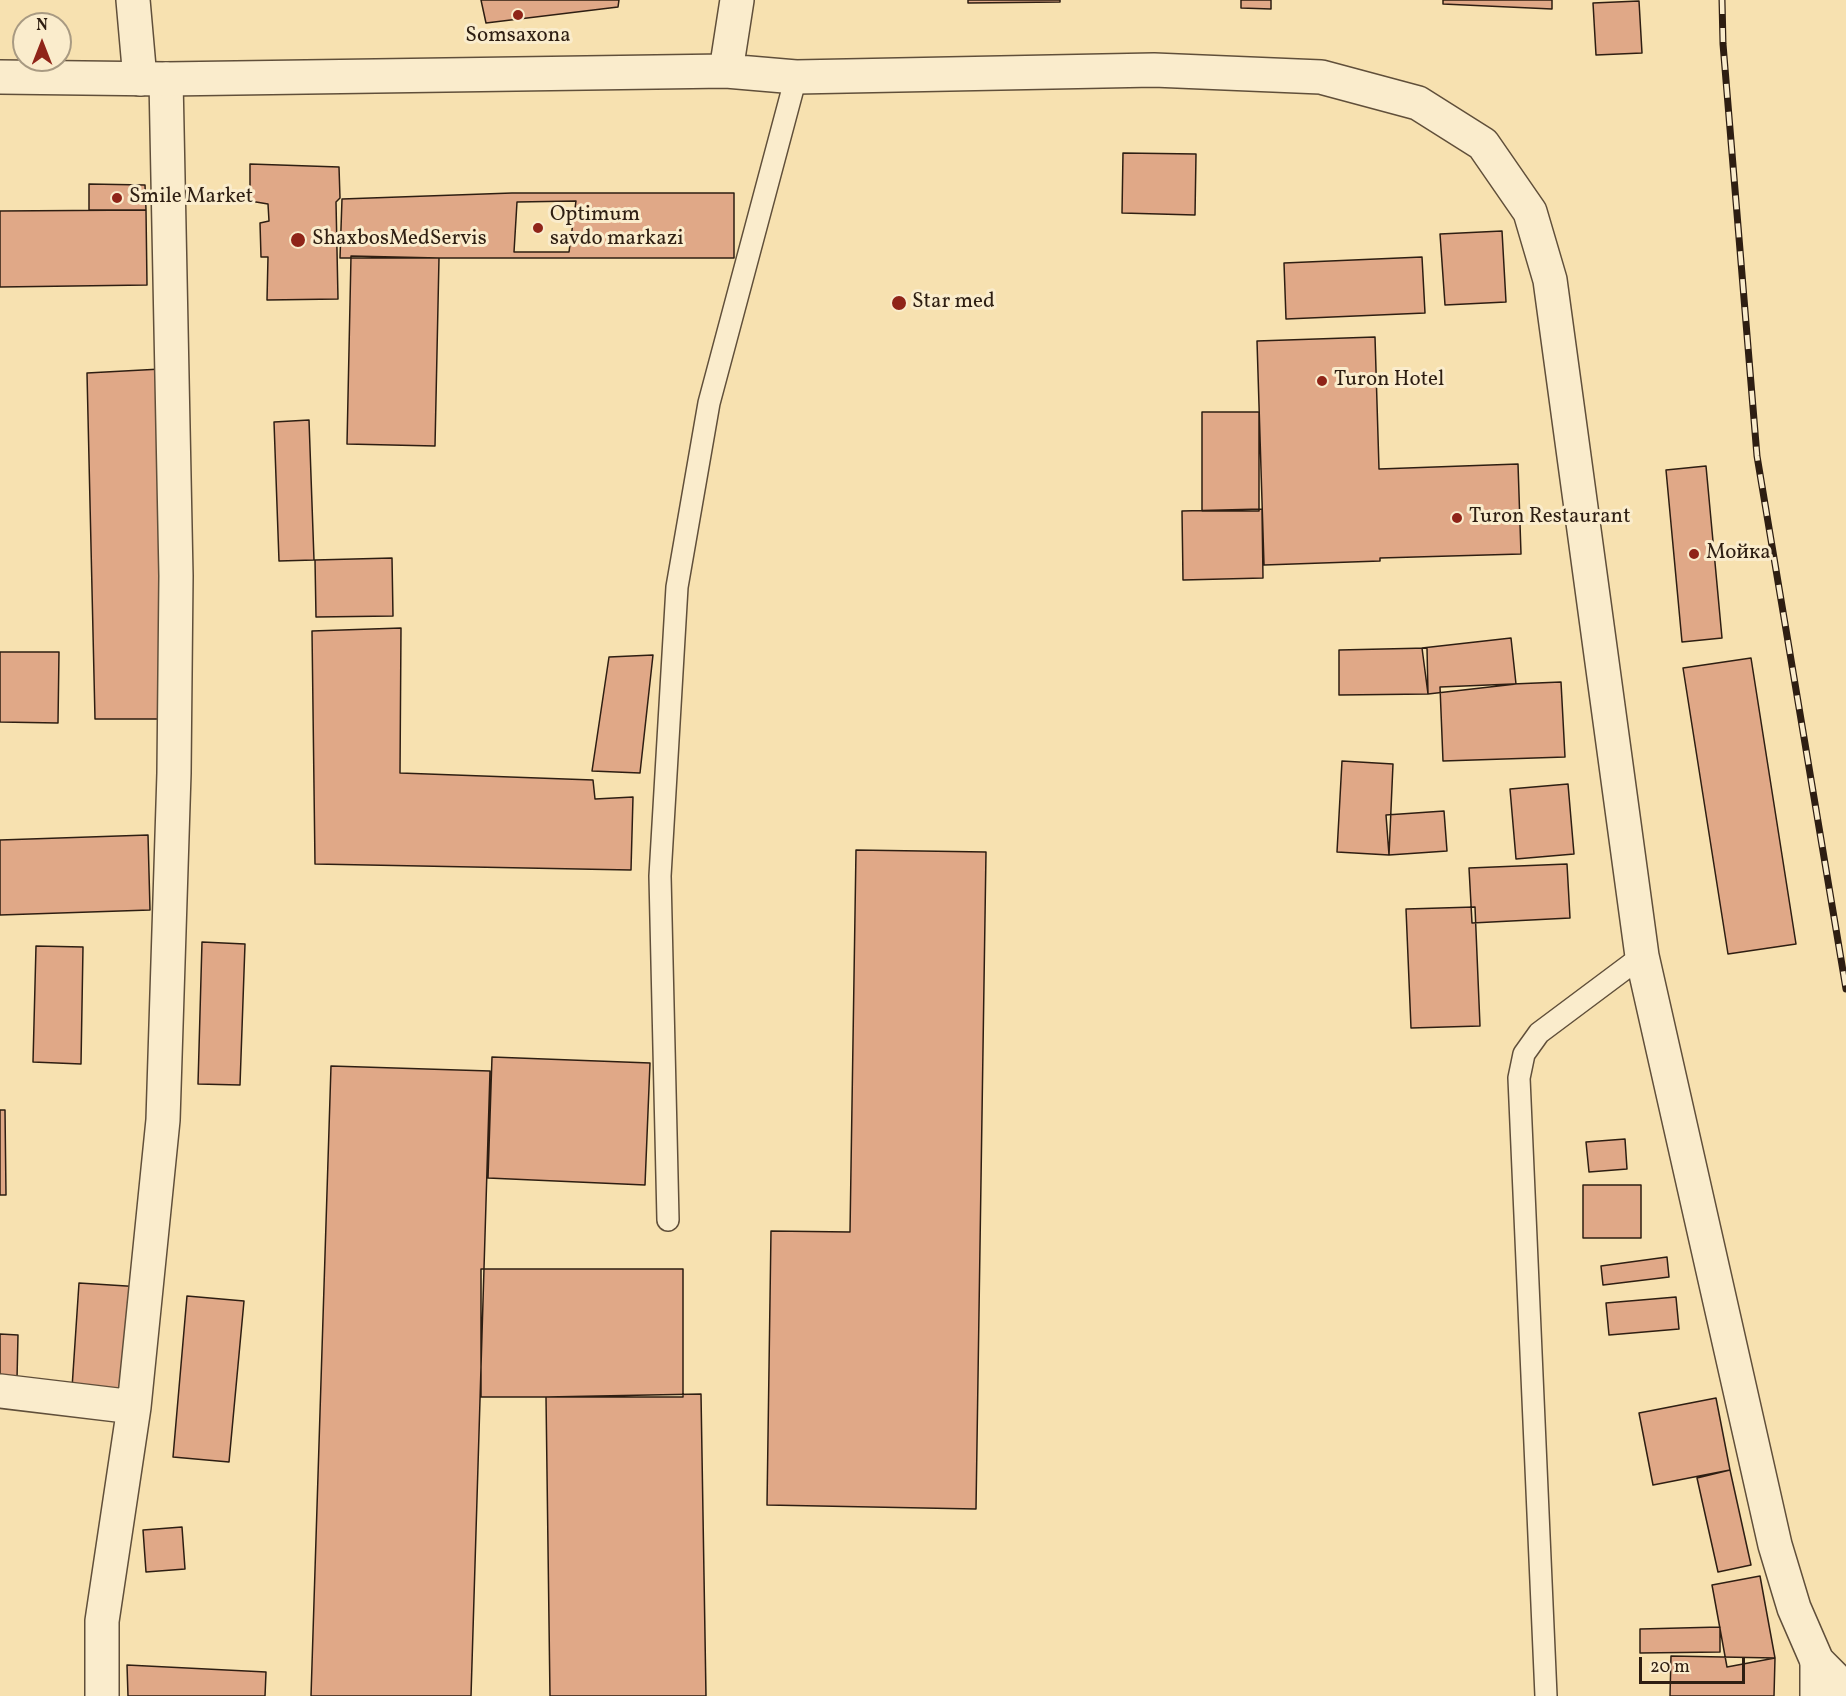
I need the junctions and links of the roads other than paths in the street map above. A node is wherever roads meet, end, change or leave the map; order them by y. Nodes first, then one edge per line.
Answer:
1 (133, 0) edge
2 (737, 0) edge
3 (726, 71) junction
4 (0, 77) edge
5 (796, 78) junction
6 (153, 79) junction
7 (1641, 956) junction
8 (668, 1220) dead end
9 (0, 1391) edge
10 (134, 1407) junction
11 (1817, 1661) junction
12 (1846, 1690) edge
13 (102, 1696) edge
14 (1546, 1696) edge
15 (1817, 1696) edge

1 - 6 street
2 - 3 street
3 - 5 street
3 - 6 street
4 - 6 street
5 - 7 street
5 - 8 lane
6 - 10 street
7 - 11 street
7 - 14 lane
9 - 10 street
10 - 13 street
11 - 12 street
11 - 15 street

